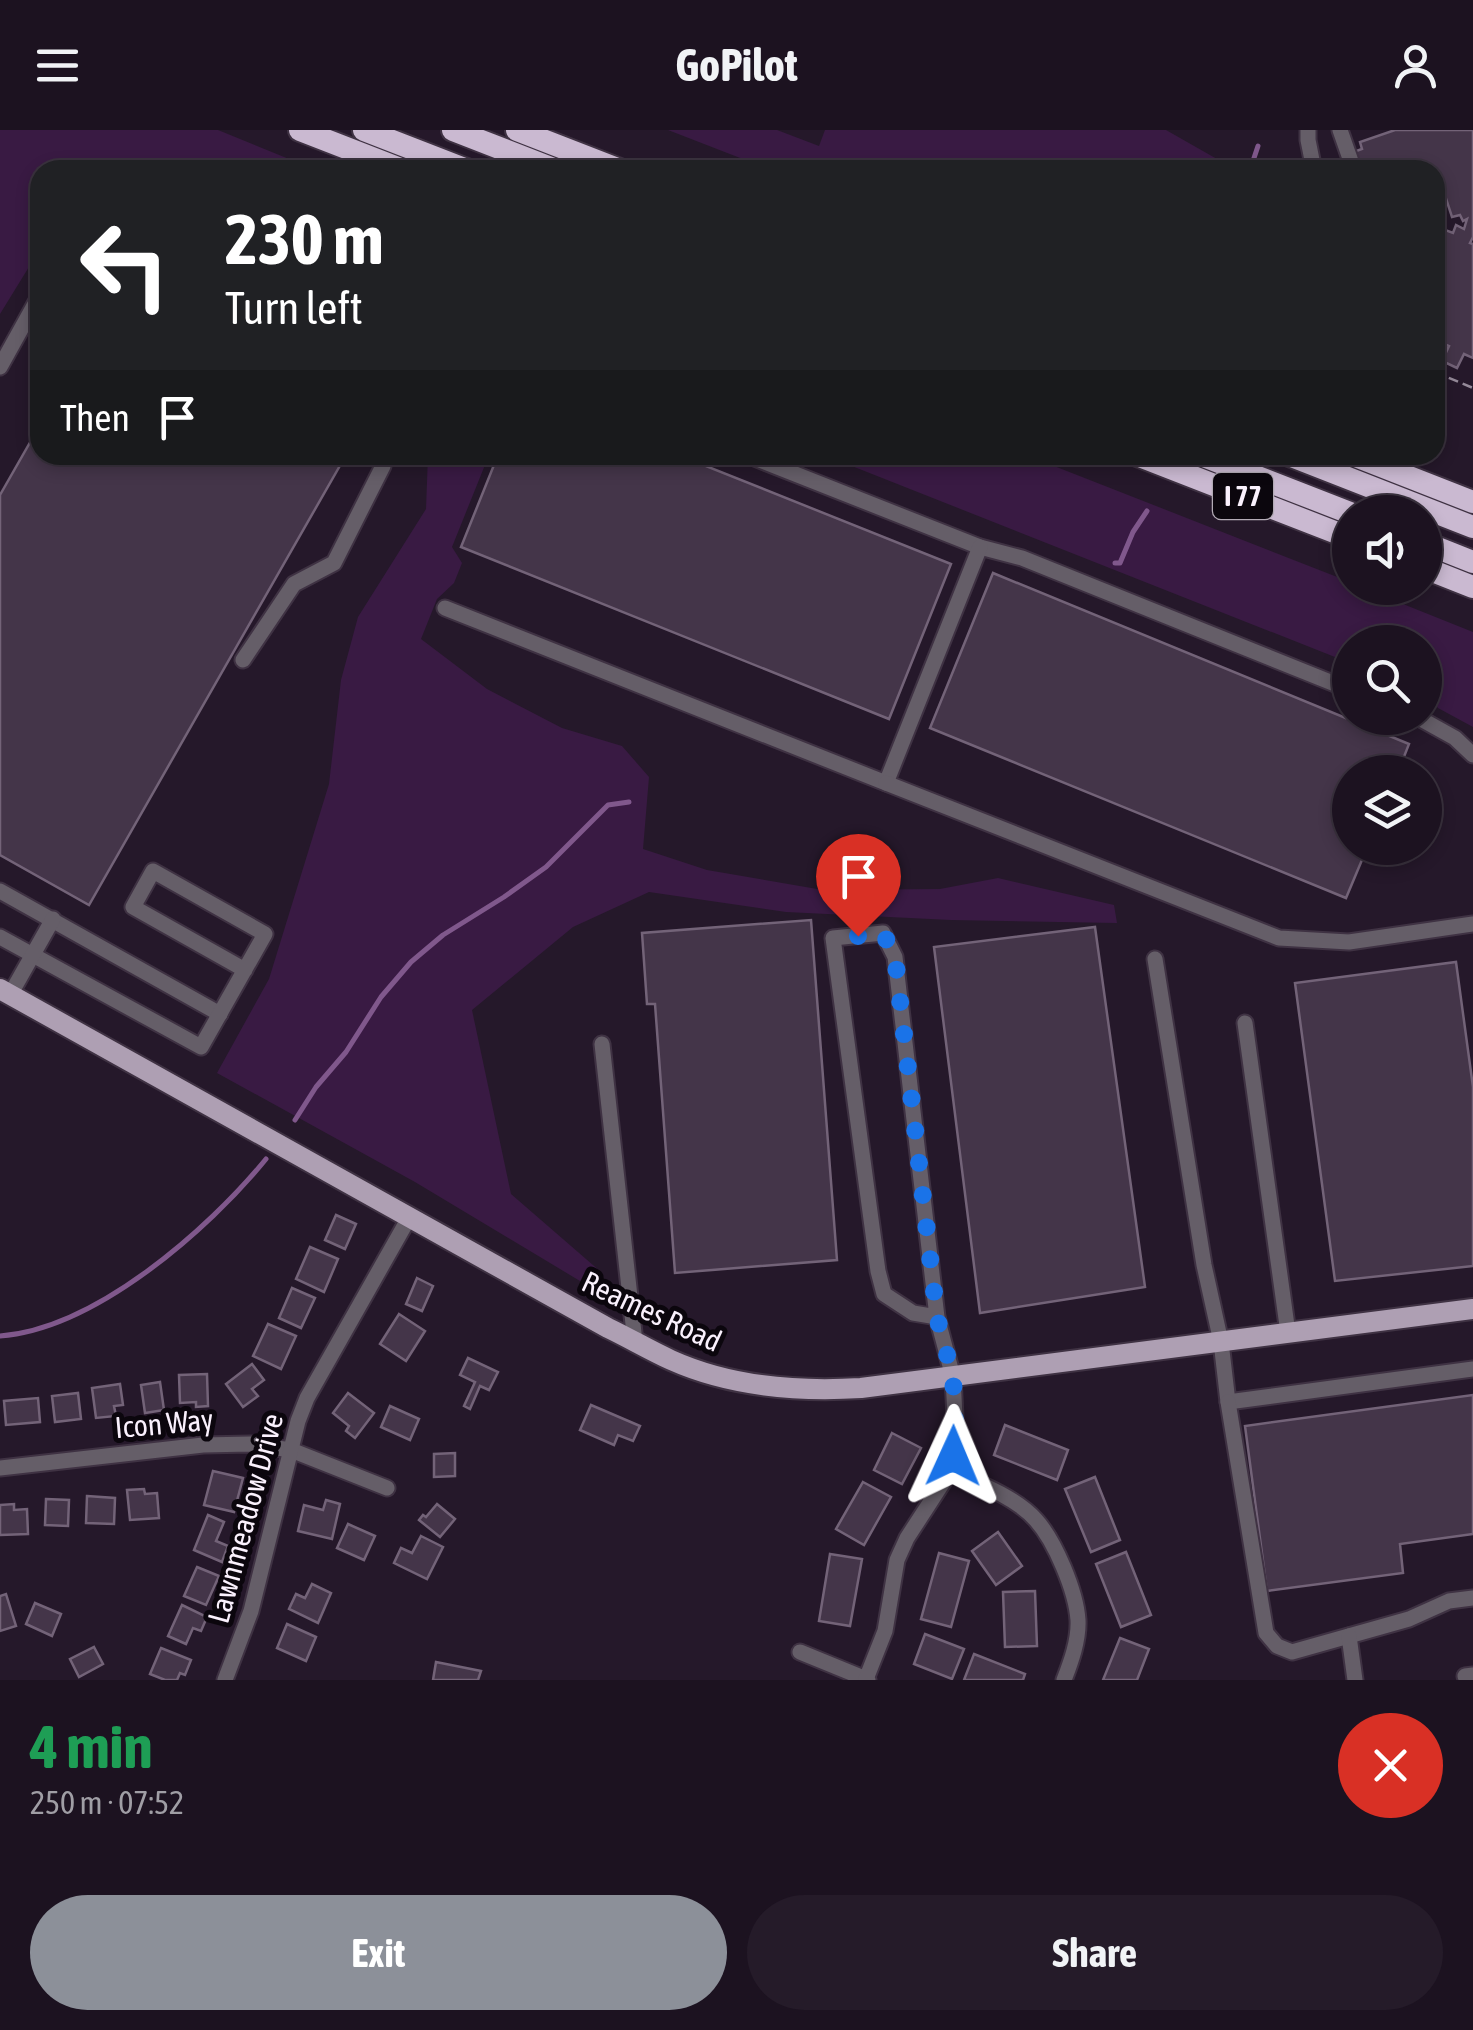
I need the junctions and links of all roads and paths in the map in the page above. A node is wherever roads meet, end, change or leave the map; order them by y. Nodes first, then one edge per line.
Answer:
1 (300, 130) edge
2 (364, 130) edge
3 (452, 130) edge
4 (516, 130) edge
5 (1308, 130) edge
6 (1340, 130) edge
7 (377, 160) edge
8 (441, 160) edge
9 (530, 160) edge
10 (594, 160) edge
11 (1312, 160) edge
12 (1350, 160) edge
13 (30, 313) edge
14 (0, 367) edge
15 (1445, 376) edge
16 (1473, 388) edge
17 (383, 465) edge
18 (773, 465) edge
19 (1162, 465) edge
20 (1226, 465) edge
21 (1315, 465) edge
22 (1379, 465) edge
23 (1473, 502) edge
24 (1332, 506) edge
25 (1473, 527) edge
26 (1332, 531) edge
27 (980, 547) junction
28 (1442, 550) edge
29 (1473, 562) edge
30 (1442, 575) edge
31 (1473, 587) edge
32 (445, 608) dead end
33 (243, 660) dead end
34 (1332, 683) edge
35 (1442, 730) edge
36 (1473, 755) edge
37 (886, 783) junction
38 (0, 891) edge
39 (53, 920) junction
40 (1473, 924) edge
41 (0, 937) edge
42 (33, 954) junction
43 (1155, 959) dead end
44 (245, 970) junction
45 (5, 992) edge
46 (220, 1014) junction
47 (1246, 1022) dead end
48 (602, 1044) dead end
49 (410, 1216) junction
50 (1473, 1309) edge
51 (937, 1317) junction
52 (1288, 1333) junction
53 (636, 1342) junction
54 (1221, 1342) junction
55 (1473, 1369) edge
56 (953, 1377) junction
57 (1228, 1402) junction
58 (292, 1450) junction
59 (0, 1468) edge
60 (948, 1470) junction
61 (387, 1488) dead end
62 (1473, 1598) edge
63 (1349, 1636) junction
64 (800, 1652) dead end
65 (226, 1680) edge
66 (867, 1680) edge
67 (1064, 1680) edge
68 (1354, 1680) edge

1 - 7 highway
2 - 8 highway
3 - 9 highway
4 - 10 highway
5 - 11 street
6 - 12 street
13 - 14 street
15 - 16 path
17 - 33 street
18 - 27 street
19 - 26 highway, I 77
20 - 24 highway, I 77
21 - 25 highway, I 77
22 - 23 highway
27 - 34 street
27 - 37 street
28 - 29 highway
30 - 31 highway
32 - 37 street
35 - 36 street
37 - 40 street
38 - 39 street
39 - 42 street
39 - 46 street
41 - 42 street
42 - 45 street
42 - 46 street
43 - 54 street
44 - 44 street
44 - 46 street
45 - 49 main road, Reames Road
47 - 52 street
48 - 53 street
49 - 53 main road, Reames Road
49 - 58 street, Lawnmeadow Drive
50 - 52 main road, Reames Road
51 - 51 street
51 - 56 street
52 - 54 main road, Reames Road
53 - 56 main road, Reames Road
54 - 56 main road, Reames Road
54 - 57 street
55 - 57 street
56 - 60 street
57 - 63 street
58 - 59 street, Icon Way
58 - 61 street, Icon Way
58 - 65 street, Lawnmeadow Drive
60 - 66 street
60 - 67 street
62 - 63 street
63 - 68 street
64 - 66 street

